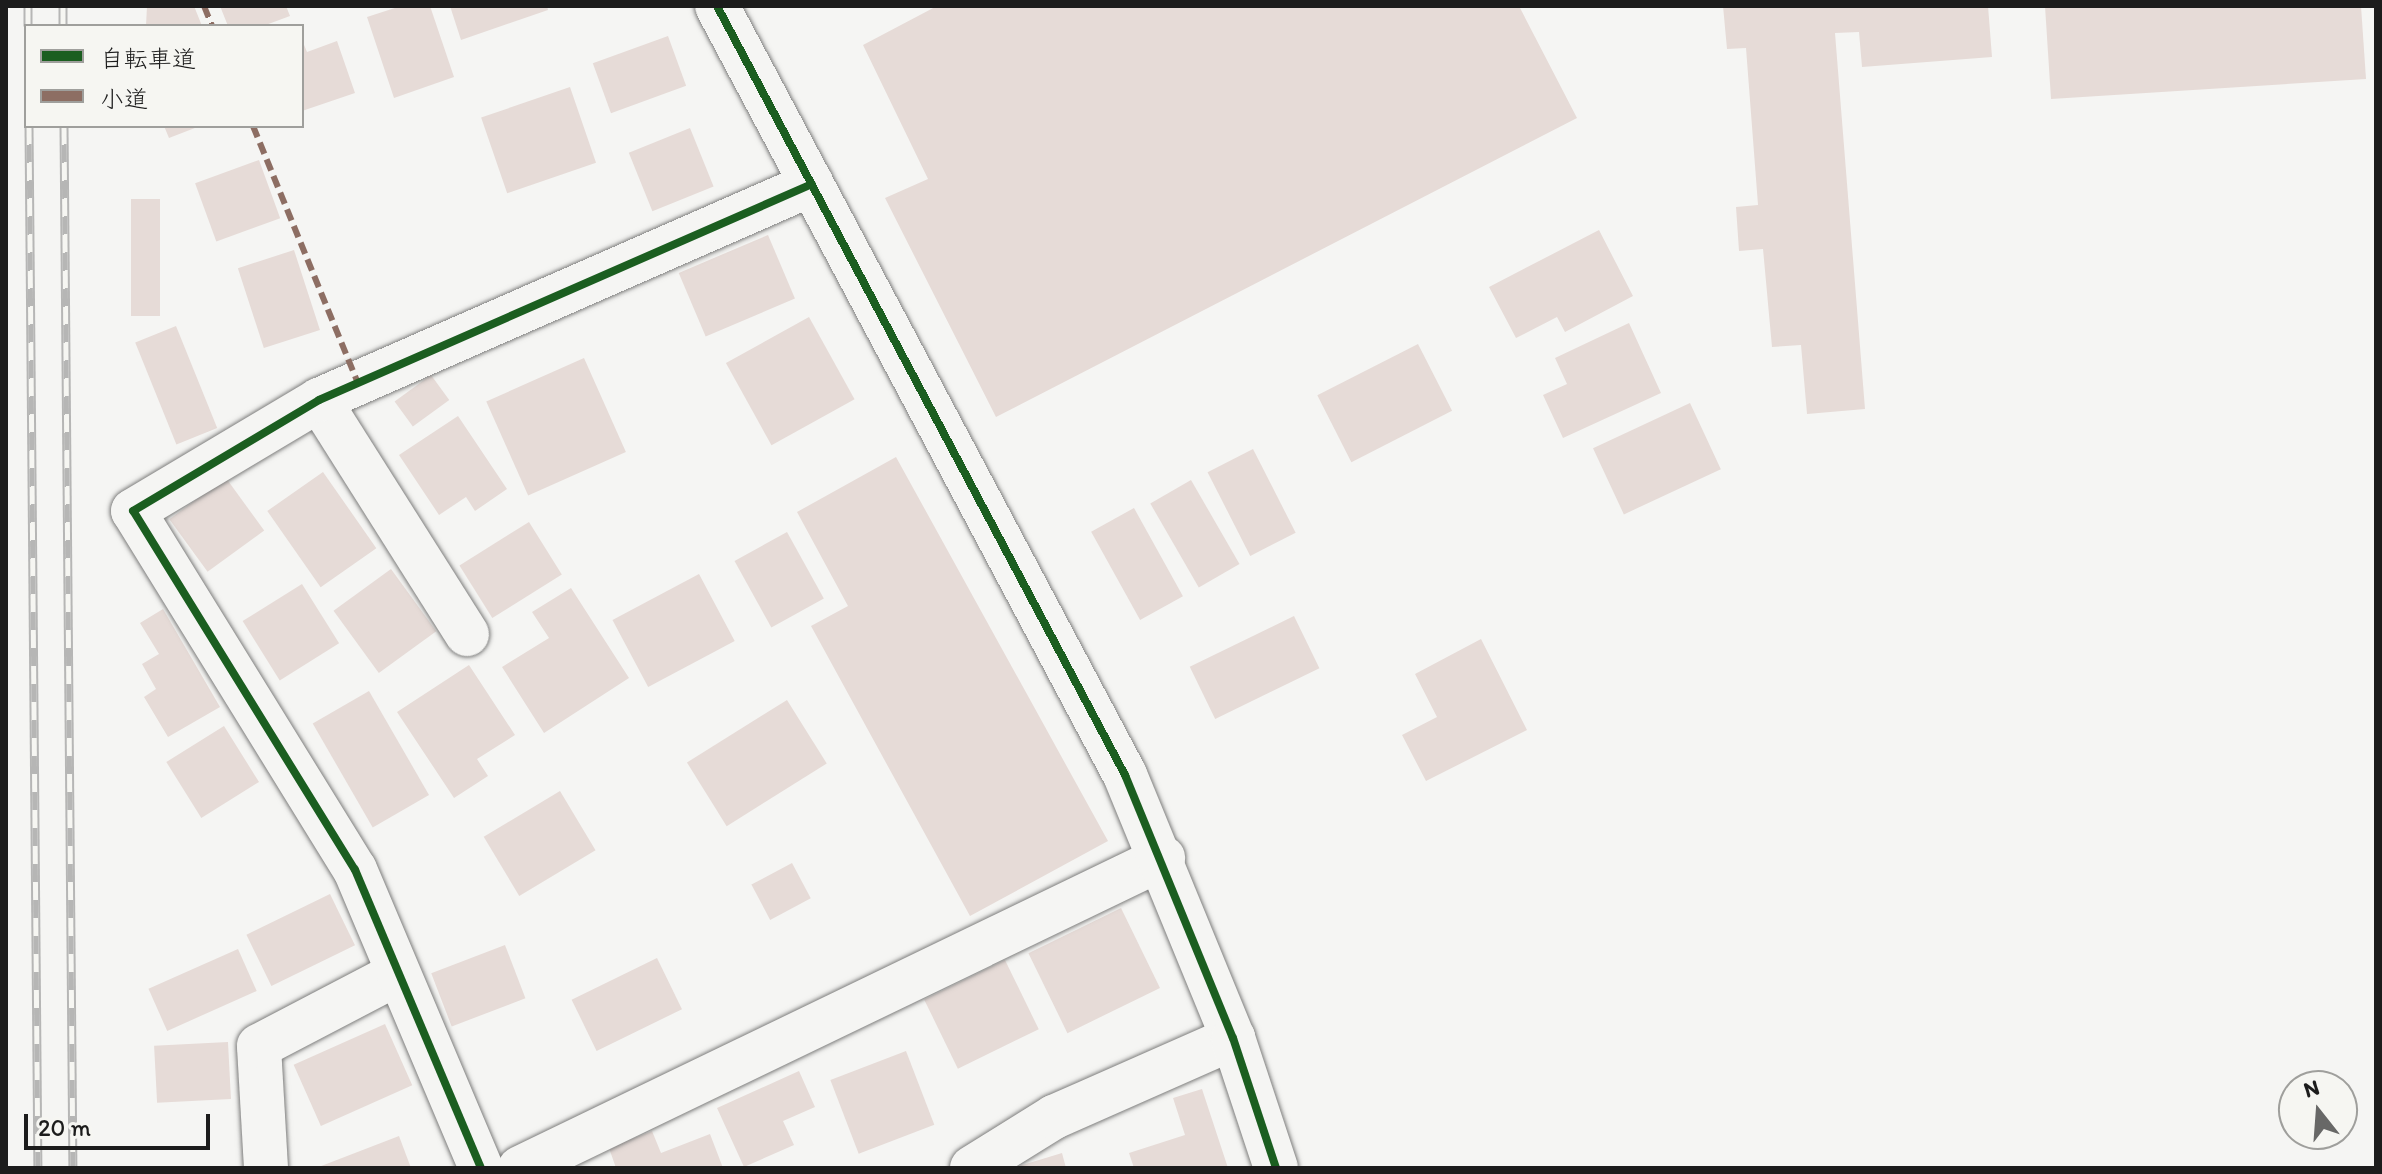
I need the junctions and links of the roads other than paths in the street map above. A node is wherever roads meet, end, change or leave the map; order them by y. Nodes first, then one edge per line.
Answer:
1 (717, 6) edge
2 (812, 184) junction
3 (319, 400) junction
4 (467, 634) dead end
5 (1163, 858) junction
6 (397, 974) junction
7 (1233, 1038) junction
8 (266, 1168) edge
9 (481, 1168) edge
10 (520, 1168) edge
11 (972, 1168) edge
12 (1276, 1168) edge

1 - 2 street
2 - 3 street
2 - 5 street
3 - 4 street
3 - 6 street
5 - 7 street
5 - 10 street
6 - 8 street
6 - 9 street
7 - 11 street
7 - 12 street

